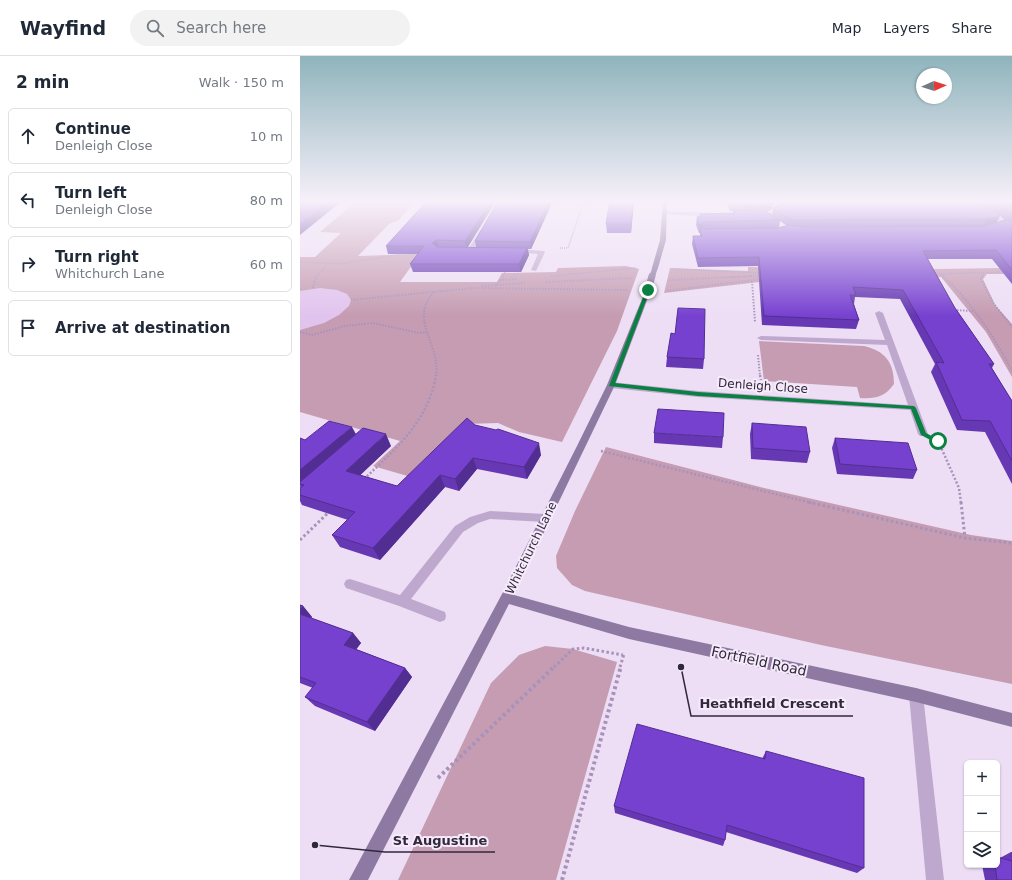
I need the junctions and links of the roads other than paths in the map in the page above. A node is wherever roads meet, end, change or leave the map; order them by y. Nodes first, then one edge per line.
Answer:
1 (477, 239) edge
2 (662, 239) edge
3 (462, 251) edge
4 (470, 251) junction
5 (477, 251) edge
6 (508, 251) edge
7 (534, 270) dead end
8 (879, 313) dead end
9 (761, 338) dead end
10 (890, 343) junction
11 (611, 385) junction
12 (914, 408) junction
13 (923, 434) road end
14 (546, 518) junction
15 (350, 584) dead end
16 (506, 598) junction
17 (402, 601) junction
18 (440, 616) dead end
19 (916, 695) junction
20 (1012, 720) edge
21 (358, 880) edge
22 (935, 880) edge

1 - 4 street
2 - 11 street, Whitchurch Lane, bridge
3 - 4 street
4 - 5 street
6 - 7 street
8 - 10 street
9 - 10 street
10 - 12 street
11 - 12 street, Denleigh Close
11 - 14 street, Whitchurch Lane
12 - 13 street
14 - 16 street, Whitchurch Lane
14 - 17 street
15 - 17 street
16 - 19 street, Fortfield Road
16 - 21 street, Whitchurch Lane
17 - 18 street
19 - 20 street, Fortfield Road
19 - 22 street

